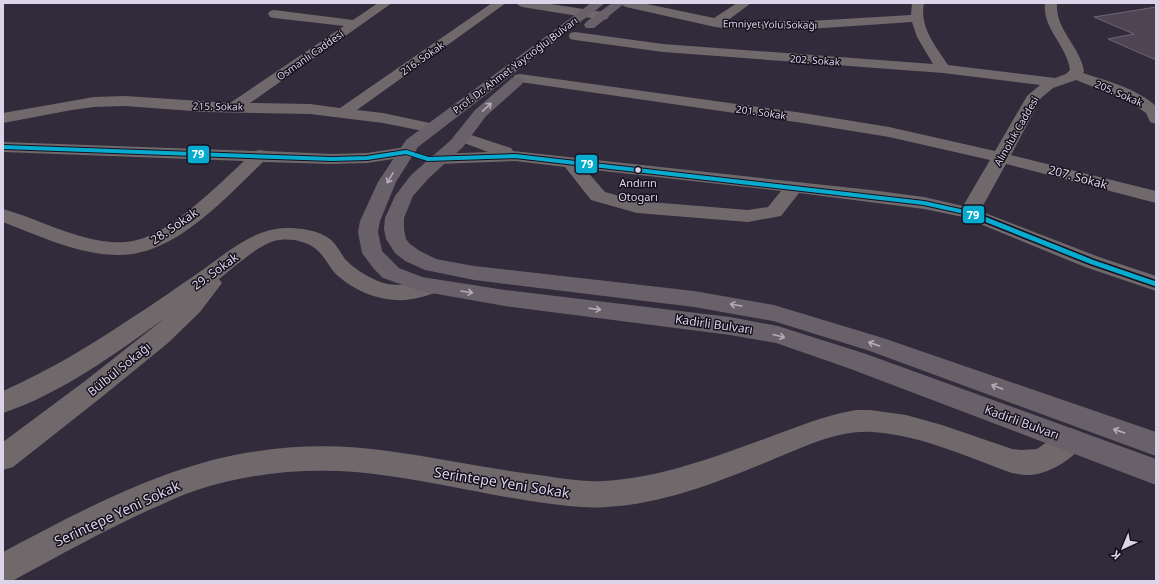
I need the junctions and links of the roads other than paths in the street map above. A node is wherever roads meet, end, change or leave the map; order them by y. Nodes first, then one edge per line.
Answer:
1 (386, 3) edge
2 (500, 3) edge
3 (522, 3) edge
4 (619, 3) edge
5 (626, 3) edge
6 (745, 3) edge
7 (919, 3) edge
8 (601, 9) edge
9 (1047, 10) edge
10 (585, 13) junction
11 (274, 14) dead end
12 (917, 18) junction
13 (715, 23) junction
14 (355, 24) junction
15 (575, 36) junction
16 (943, 69) junction
17 (1075, 75) junction
18 (520, 78) junction
19 (1055, 82) junction
20 (234, 107) junction
21 (1154, 111) edge
22 (344, 112) junction
23 (3, 118) edge
24 (433, 128) junction
25 (462, 137) junction
26 (3, 147) edge
27 (406, 152) junction
28 (260, 155) junction
29 (515, 156) junction
30 (1000, 158) junction
31 (439, 159) junction
32 (570, 162) junction
33 (795, 187) junction
34 (1156, 197) edge
35 (969, 213) junction
36 (3, 215) edge
37 (222, 266) junction
38 (1156, 284) edge
39 (433, 286) junction
40 (3, 402) edge
41 (1071, 440) junction
42 (1156, 444) edge
43 (3, 458) edge
44 (1156, 472) edge
45 (3, 569) edge

1 - 14 street, Osmanlı Caddesi
2 - 22 street, 216. Sokak
3 - 10 street
4 - 8 main road, Prof. Dr. Ahmet Yaycıoğlu Bulvarı
5 - 13 street, Emniyet Yolu Sokağı
6 - 13 street
7 - 12 street
8 - 10 main road, Prof. Dr. Ahmet Yaycıoğlu Bulvarı
8 - 15 main road, Prof. Dr. Ahmet Yaycıoğlu Bulvarı
9 - 17 street
10 - 24 main road, Prof. Dr. Ahmet Yaycıoğlu Bulvarı
11 - 14 street
12 - 13 street, Emniyet Yolu Sokağı
12 - 16 street
14 - 20 street, Osmanlı Caddesi
15 - 16 street, 202. Sokak
15 - 18 main road, Prof. Dr. Ahmet Yaycıoğlu Bulvarı
16 - 19 street, 202. Sokak
17 - 19 street, Alınoluk Caddesi
17 - 21 street, 205. Sokak
25 -> 18 main road, Prof. Dr. Ahmet Yaycıoğlu Bulvarı
18 - 30 street, 201. Sokak
19 - 30 street, Alınoluk Caddesi
20 - 22 street, 215. Sokak
20 - 23 street, 215. Sokak
22 - 24 street, 215. Sokak
24 - 25 main road
24 - 27 main road, Kadirli Bulvarı
25 - 29 street
25 - 31 main road, Kadirli Bulvarı
26 - 28 street
27 - 28 street
27 - 31 main road
27 -> 39 main road, Kadirli Bulvarı
28 - 36 street, 28. Sokak
29 - 31 street
29 - 32 street
30 - 34 street, 207. Sokak
30 - 35 street, Alınoluk Caddesi
42 -> 31 main road, Kadirli Bulvarı
32 - 33 street
32 - 33 street
33 - 35 street
35 - 38 street
37 - 39 street, 29. Sokak
37 - 40 street, 29. Sokak
37 - 43 street, Bülbül Sokağı
39 -> 41 main road, Kadirli Bulvarı
41 - 44 main road, Kadirli Bulvarı
41 - 45 street, Serintepe Yeni Sokak

